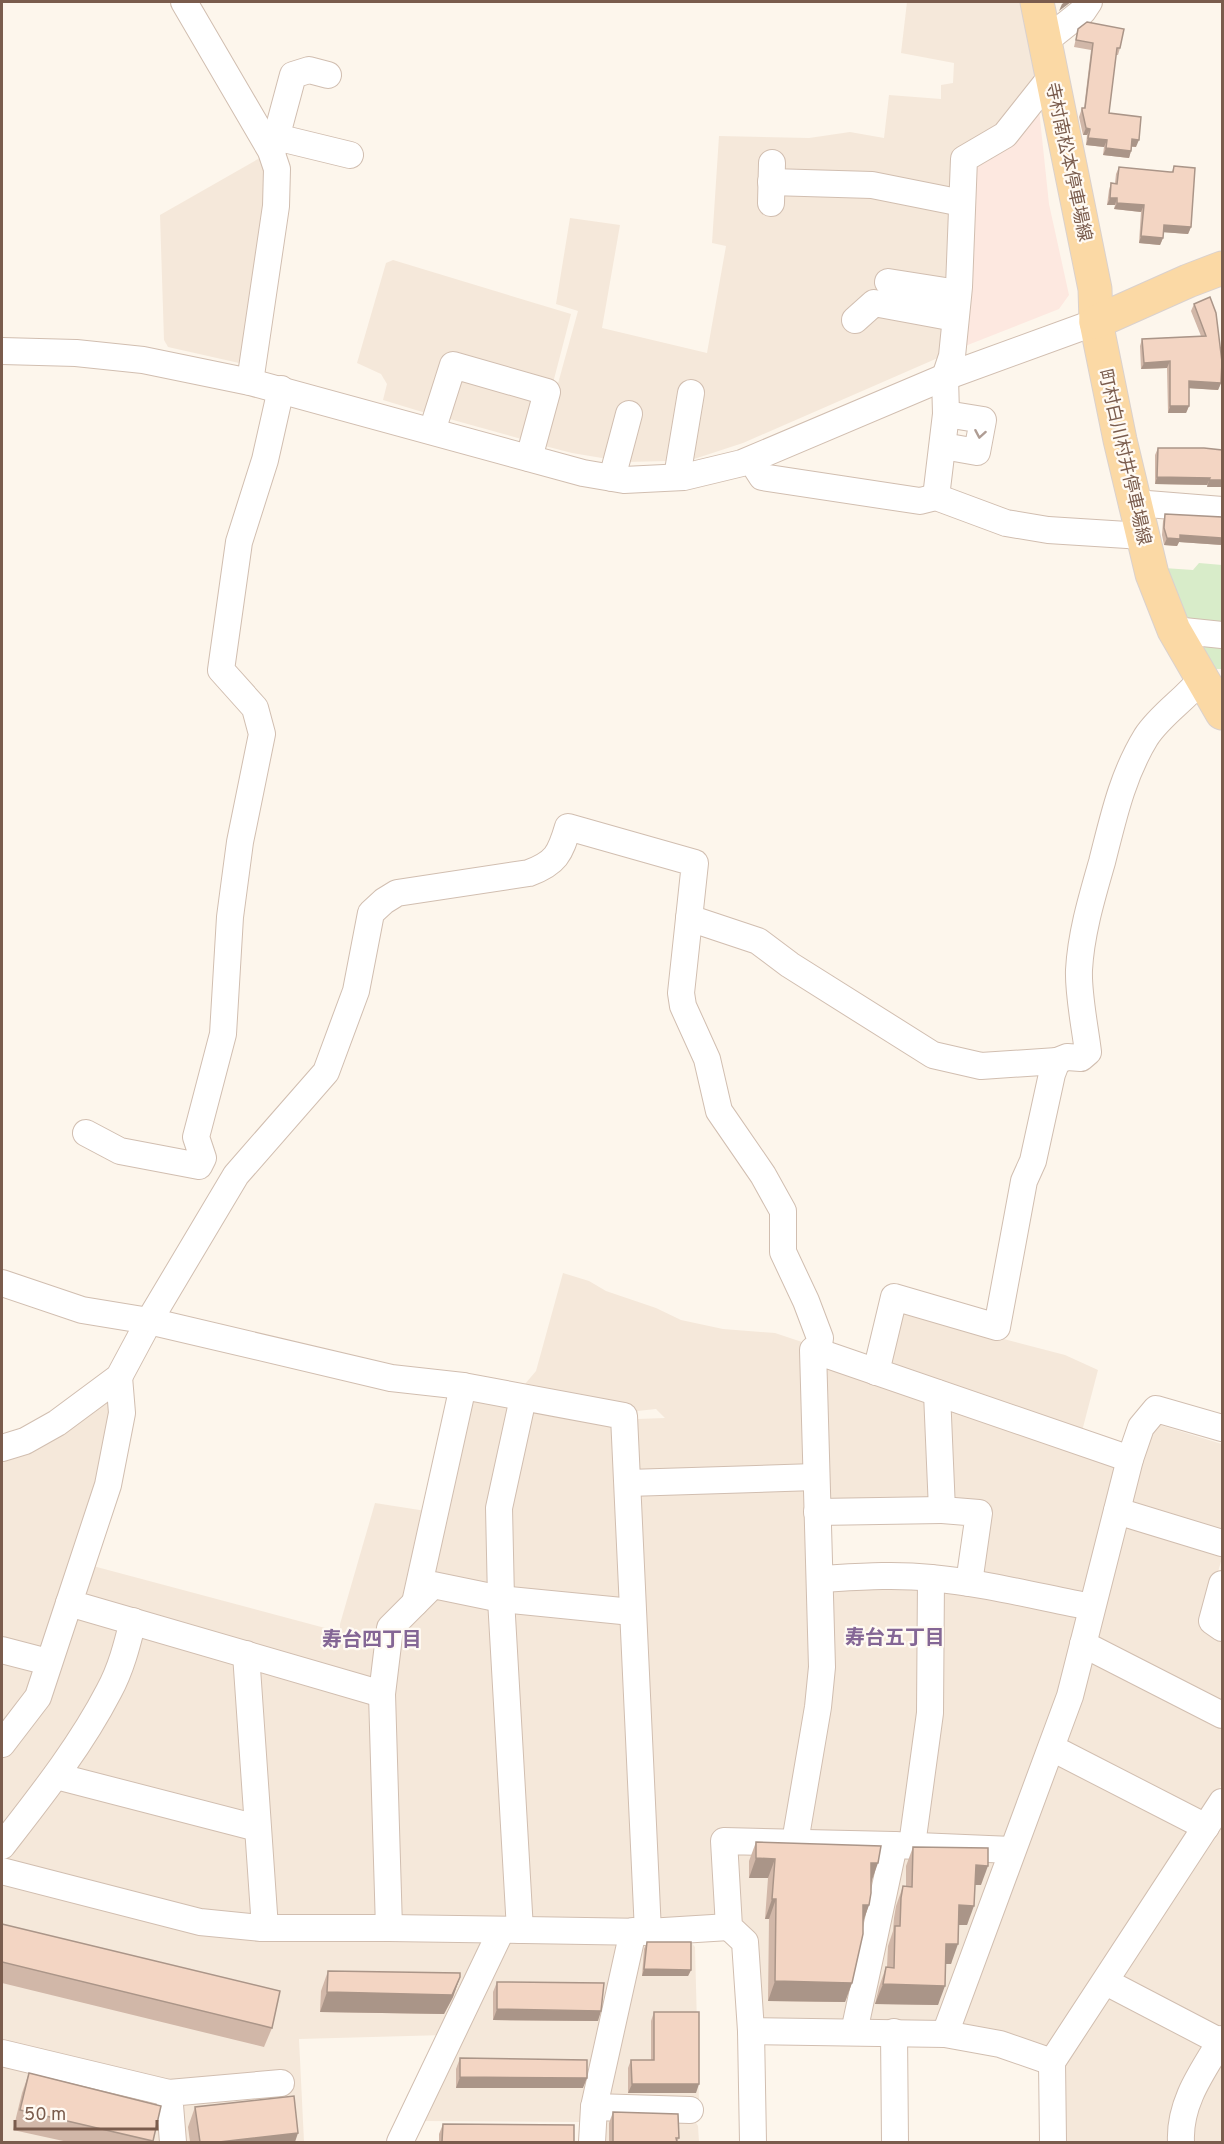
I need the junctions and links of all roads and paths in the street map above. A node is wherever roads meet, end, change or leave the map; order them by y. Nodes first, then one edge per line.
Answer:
1 (183, 2) edge
2 (1037, 2) edge
3 (1089, 2) edge
4 (1044, 42) junction
5 (328, 75) dead end
6 (1051, 77) junction
7 (274, 145) junction
8 (350, 155) dead end
9 (771, 183) dead end
10 (962, 203) junction
11 (1222, 268) edge
12 (888, 282) dead end
13 (958, 293) junction
14 (955, 318) junction
15 (855, 320) dead end
16 (1096, 322) junction
17 (2, 351) edge
18 (945, 377) junction
19 (250, 382) junction
20 (281, 389) junction
21 (691, 393) dead end
22 (629, 414) dead end
23 (946, 414) junction
24 (432, 431) junction
25 (943, 446) junction
26 (529, 458) junction
27 (751, 460) junction
28 (677, 477) junction
29 (612, 478) junction
30 (936, 497) junction
31 (1135, 503) junction
32 (1222, 510) edge
33 (1143, 536) junction
34 (1174, 630) junction
35 (1222, 635) edge
36 (1202, 678) junction
37 (1222, 713) edge
38 (689, 918) junction
39 (1058, 1061) junction
40 (86, 1133) dead end
41 (202, 1158) junction
42 (236, 1175) junction
43 (2, 1283) edge
44 (149, 1321) junction
45 (818, 1352) junction
46 (876, 1372) junction
47 (119, 1377) junction
48 (463, 1386) junction
49 (938, 1393) junction
50 (522, 1398) junction
51 (1222, 1428) edge
52 (2, 1448) edge
53 (1130, 1459) junction
54 (815, 1477) junction
55 (628, 1483) junction
56 (942, 1510) junction
57 (1117, 1511) junction
58 (817, 1512) junction
59 (1222, 1543) edge
60 (931, 1578) junction
61 (820, 1579) junction
62 (969, 1583) junction
63 (1222, 1584) edge
64 (501, 1599) junction
65 (69, 1603) junction
66 (415, 1603) junction
67 (1091, 1607) junction
68 (632, 1612) junction
69 (133, 1621) junction
70 (1222, 1628) edge
71 (1083, 1644) junction
72 (2, 1650) edge
73 (246, 1654) junction
74 (48, 1662) junction
75 (382, 1694) junction
76 (1222, 1715) edge
77 (2, 1744) edge
78 (1052, 1748) junction
79 (56, 1776) junction
80 (1222, 1802) edge
81 (1206, 1827) junction
82 (257, 1828) junction
83 (795, 1842) junction
84 (903, 1845) junction
85 (2, 1846) edge
86 (1012, 1850) junction
87 (2, 1871) edge
88 (729, 1927) junction
89 (265, 1928) junction
90 (390, 1928) junction
91 (511, 1930) junction
92 (640, 1931) junction
93 (1106, 1982) junction
94 (751, 2031) junction
95 (854, 2032) junction
96 (894, 2032) junction
97 (945, 2034) junction
98 (1222, 2040) edge
99 (2, 2053) edge
100 (1052, 2062) junction
101 (281, 2083) dead end
102 (169, 2093) junction
103 (594, 2107) junction
104 (690, 2110) dead end
105 (173, 2142) edge
106 (400, 2142) edge
107 (592, 2142) edge
108 (753, 2142) edge
109 (895, 2142) edge
110 (1053, 2142) edge
111 (1180, 2142) edge

1 - 7 street
2 - 4 main road, 寺村南松本停車場線
3 - 4 street
4 - 6 main road, 寺村南松本停車場線
5 - 7 street
6 - 10 street
6 - 16 main road, 寺村南松本停車場線
7 - 8 street
7 - 19 street
9 - 10 street
10 - 13 street
11 - 16 main road
12 - 13 street
13 - 14 street
14 - 15 street
14 - 18 street
16 - 18 street
16 - 31 main road, 町村白川村井停車場線
17 - 19 street
18 - 23 street
18 - 27 street
19 - 20 street
20 - 24 street
20 - 41 street
21 - 28 street
22 - 29 street
23 - 25 street
23 -> 25 street
24 - 26 street
24 - 26 street
25 - 30 street
26 - 29 street
27 - 28 street
27 - 30 street
28 - 29 street
30 - 33 street
31 - 32 street
31 - 33 main road, 町村白川村井停車場線
33 - 34 main road, 町村白川村井停車場線
34 - 35 street
34 - 36 main road, 町村白川村井停車場線
36 - 37 main road, 町村白川村井停車場線
36 - 39 street
38 - 39 street
38 - 42 street
38 - 45 street
39 - 46 street
40 - 41 street
41 - 42 street
42 - 44 street
43 - 44 street
44 - 47 street
44 - 48 street
45 - 46 street
45 - 54 street
46 - 49 street
47 - 52 street
47 - 65 street
48 - 50 street
48 - 66 street
49 - 53 street
49 - 56 street
50 - 55 street
50 - 64 street
51 - 53 street
53 - 57 street
54 - 55 street
54 - 58 street
55 - 68 street
56 - 58 street
56 - 62 street
57 - 59 street
57 - 67 street
58 - 61 street
60 - 61 street
60 - 62 street
60 - 84 street
61 - 83 street
62 - 67 street
63 - 70 street
64 - 66 street
64 - 68 street
64 - 91 street
65 - 69 street
65 - 74 street
66 - 75 street
67 - 71 street
68 - 92 street
69 - 73 street
69 - 79 street
71 - 76 street
71 - 78 street
72 - 74 street
73 - 75 street
73 - 82 street
74 - 77 street
75 - 90 street
78 - 81 street
78 - 86 street
79 - 82 street
79 - 85 street
80 - 81 street
81 - 93 street
82 - 89 street
83 - 84 street
83 - 88 street
84 - 86 street
84 - 95 street
86 - 97 street
87 - 89 street
88 - 92 street
88 - 94 street
89 - 90 street
90 - 91 street
91 - 92 street
91 - 106 street
92 - 103 street
93 - 98 street
93 - 100 street
94 - 95 street
94 - 108 street
95 - 96 street
96 - 97 street
96 - 109 street
97 - 100 street
98 - 111 street
99 - 102 street
100 - 110 street
101 - 102 street
102 - 105 street
103 - 104 street
103 - 107 street

